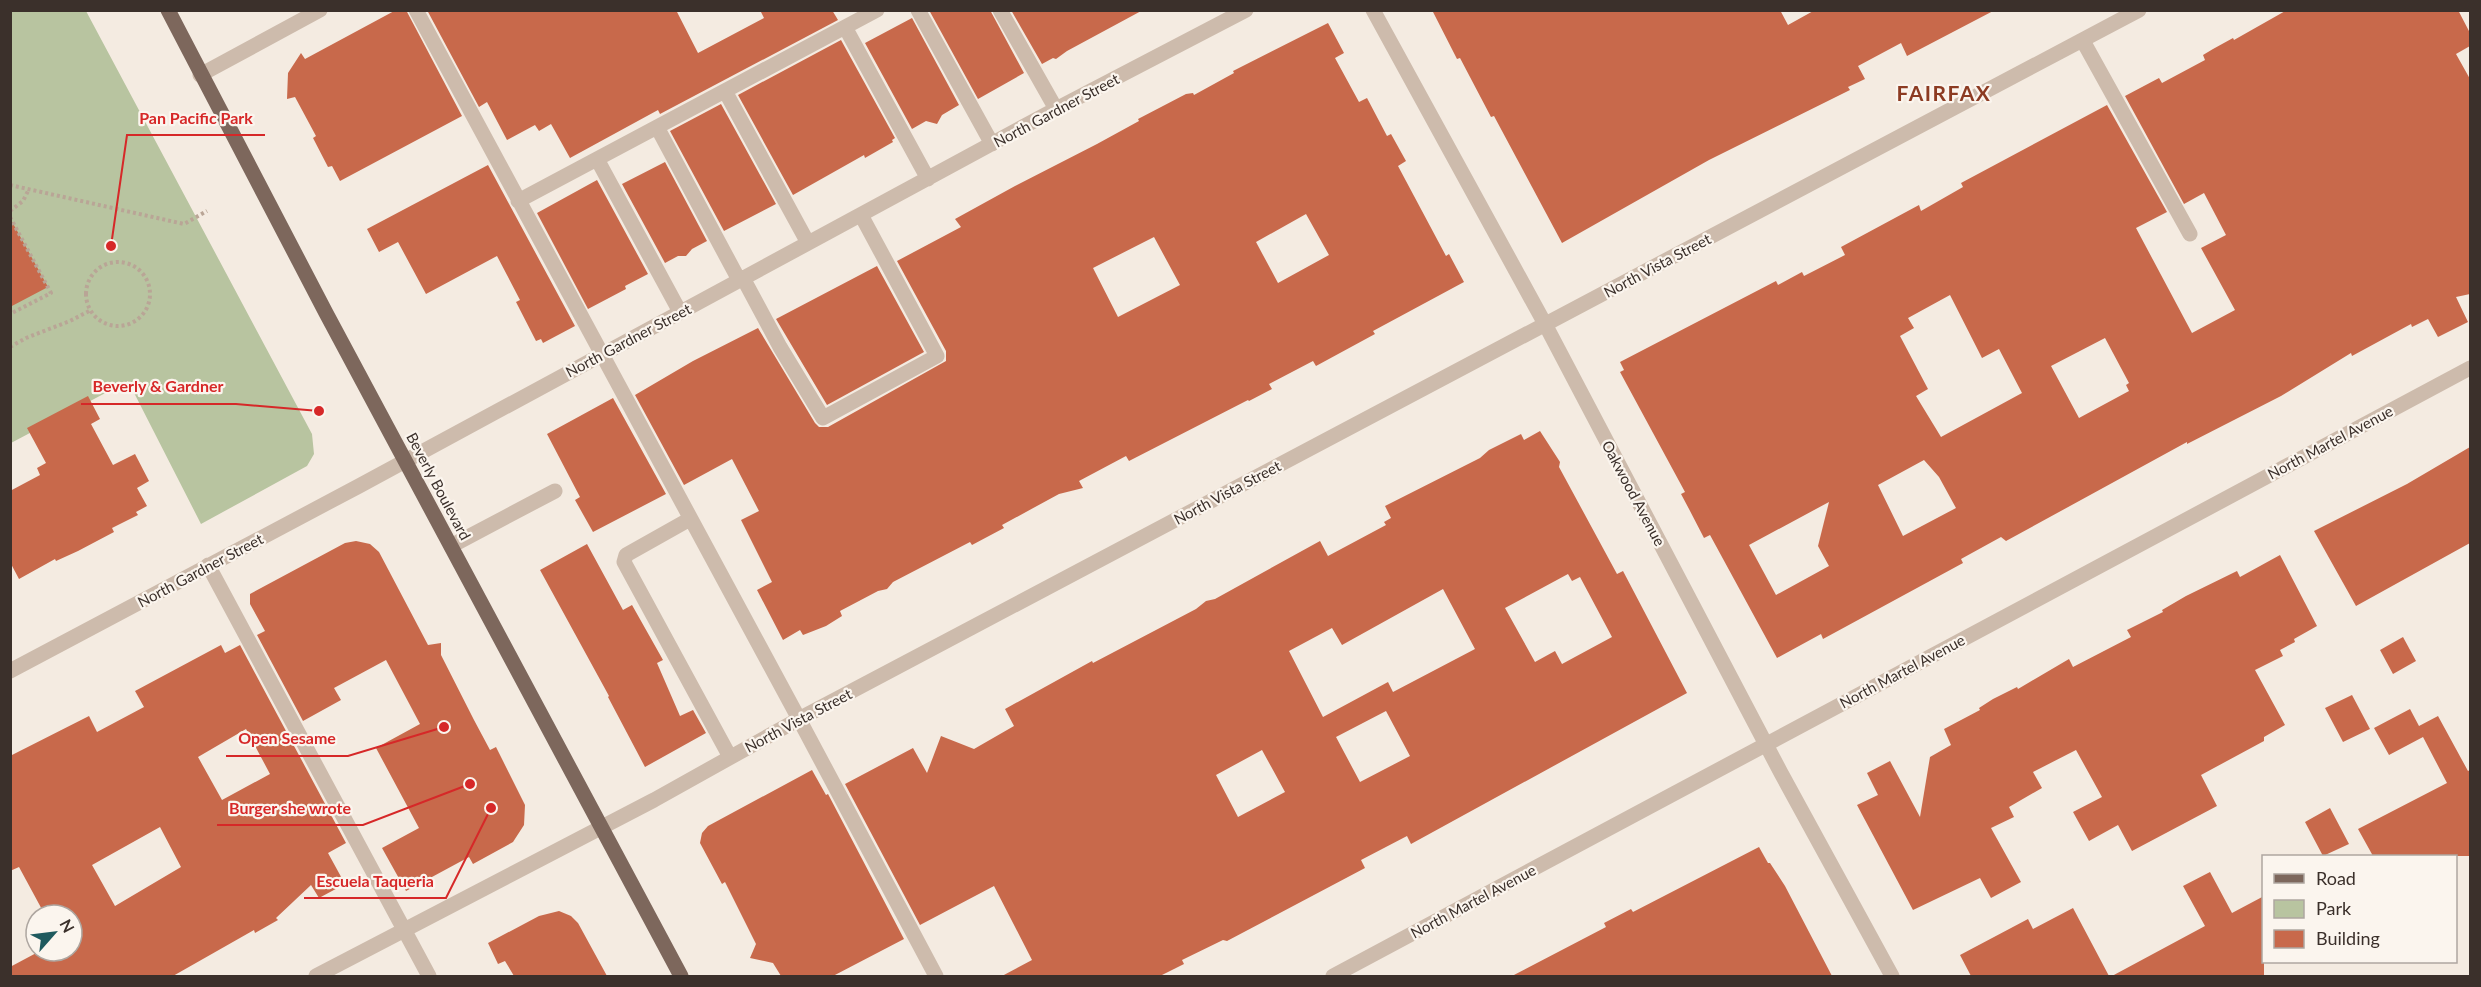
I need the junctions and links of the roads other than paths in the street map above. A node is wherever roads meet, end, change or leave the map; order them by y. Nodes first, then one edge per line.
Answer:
1 (168, 10) edge
2 (320, 10) edge
3 (416, 10) edge
4 (877, 10) edge
5 (918, 10) edge
6 (1000, 10) edge
7 (1246, 10) edge
8 (1373, 10) edge
9 (2139, 10) edge
10 (845, 27) junction
11 (2083, 41) junction
12 (200, 75) junction
13 (725, 91) junction
14 (1056, 110) junction
15 (657, 128) junction
16 (992, 144) junction
17 (597, 159) junction
18 (928, 178) junction
19 (518, 201) junction
20 (861, 215) junction
21 (2190, 234) dead end
22 (808, 243) junction
23 (741, 279) junction
24 (680, 312) junction
25 (1545, 324) junction
26 (601, 354) junction
27 (2470, 368) edge
28 (405, 460) junction
29 (555, 491) dead end
30 (690, 519) junction
31 (451, 546) junction
32 (208, 565) junction
33 (10, 671) edge
34 (799, 719) junction
35 (1766, 744) junction
36 (730, 757) junction
37 (600, 828) junction
38 (404, 930) junction
39 (316, 976) edge
40 (429, 976) edge
41 (681, 976) edge
42 (936, 976) edge
43 (1334, 976) edge
44 (1892, 976) edge

1 - 12 main road, Beverly Boulevard
2 - 12 street
3 - 19 street
4 - 10 street
5 - 16 street
6 - 14 street
7 - 14 street, North Gardner Street
8 - 25 street, Oakwood Avenue
9 - 11 street, North Vista Street
10 - 13 street
10 - 18 street
11 - 21 street
11 - 25 street, North Vista Street
12 - 28 main road, Beverly Boulevard
13 - 15 street
13 - 22 street
14 - 16 street, North Gardner Street
15 - 17 street
15 - 23 street
16 - 18 street, North Gardner Street
17 - 19 street
17 - 24 street
18 - 20 street, North Gardner Street
19 - 26 street
20 - 22 street, North Gardner Street
20 - 23 street
22 - 23 street, North Gardner Street
23 - 24 street, North Gardner Street
24 - 26 street, North Gardner Street
25 - 34 street, North Vista Street
25 - 35 street, Oakwood Avenue
26 - 28 street, North Gardner Street
26 - 30 street
27 - 35 street, North Martel Avenue
28 - 31 main road, Beverly Boulevard
28 - 32 street, North Gardner Street
29 - 31 street
30 - 34 street
30 - 36 street
31 - 37 main road, Beverly Boulevard
32 - 33 street, North Gardner Street
32 - 38 street
34 - 36 street, North Vista Street
34 - 42 street
35 - 43 street, North Martel Avenue
35 - 44 street, Oakwood Avenue
36 - 37 street, North Vista Street
37 - 38 street, North Vista Street
37 - 41 main road, Beverly Boulevard
38 - 39 street, North Vista Street
38 - 40 street

